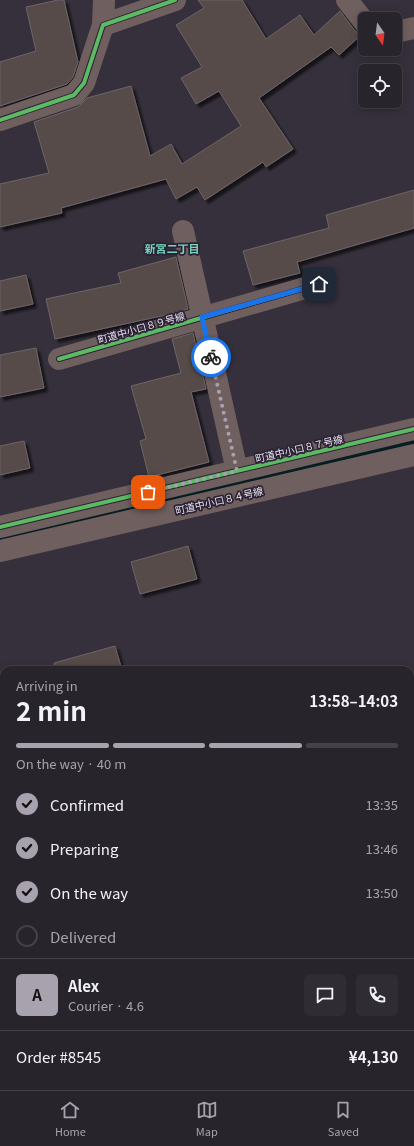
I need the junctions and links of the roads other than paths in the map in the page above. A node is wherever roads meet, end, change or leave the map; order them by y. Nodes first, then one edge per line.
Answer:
1 (104, 0) edge
2 (175, 0) edge
3 (347, 0) edge
4 (358, 14) edge
5 (103, 25) junction
6 (414, 28) edge
7 (402, 31) edge
8 (0, 120) edge
9 (183, 232) dead end
10 (319, 284) dead end
11 (202, 317) junction
12 (59, 359) dead end
13 (414, 429) edge
14 (414, 455) edge
15 (237, 471) junction
16 (0, 527) edge
17 (0, 551) edge

1 - 5 street
2 - 5 street
3 - 4 street
5 - 8 street
6 - 7 street
9 - 11 street
10 - 11 street, 町道中小口８９号線
11 - 12 street, 町道中小口８９号線
11 - 15 street
13 - 15 street, 町道中小口８７号線
14 - 17 street, 町道中小口８４号線
15 - 16 street, 町道中小口８７号線

